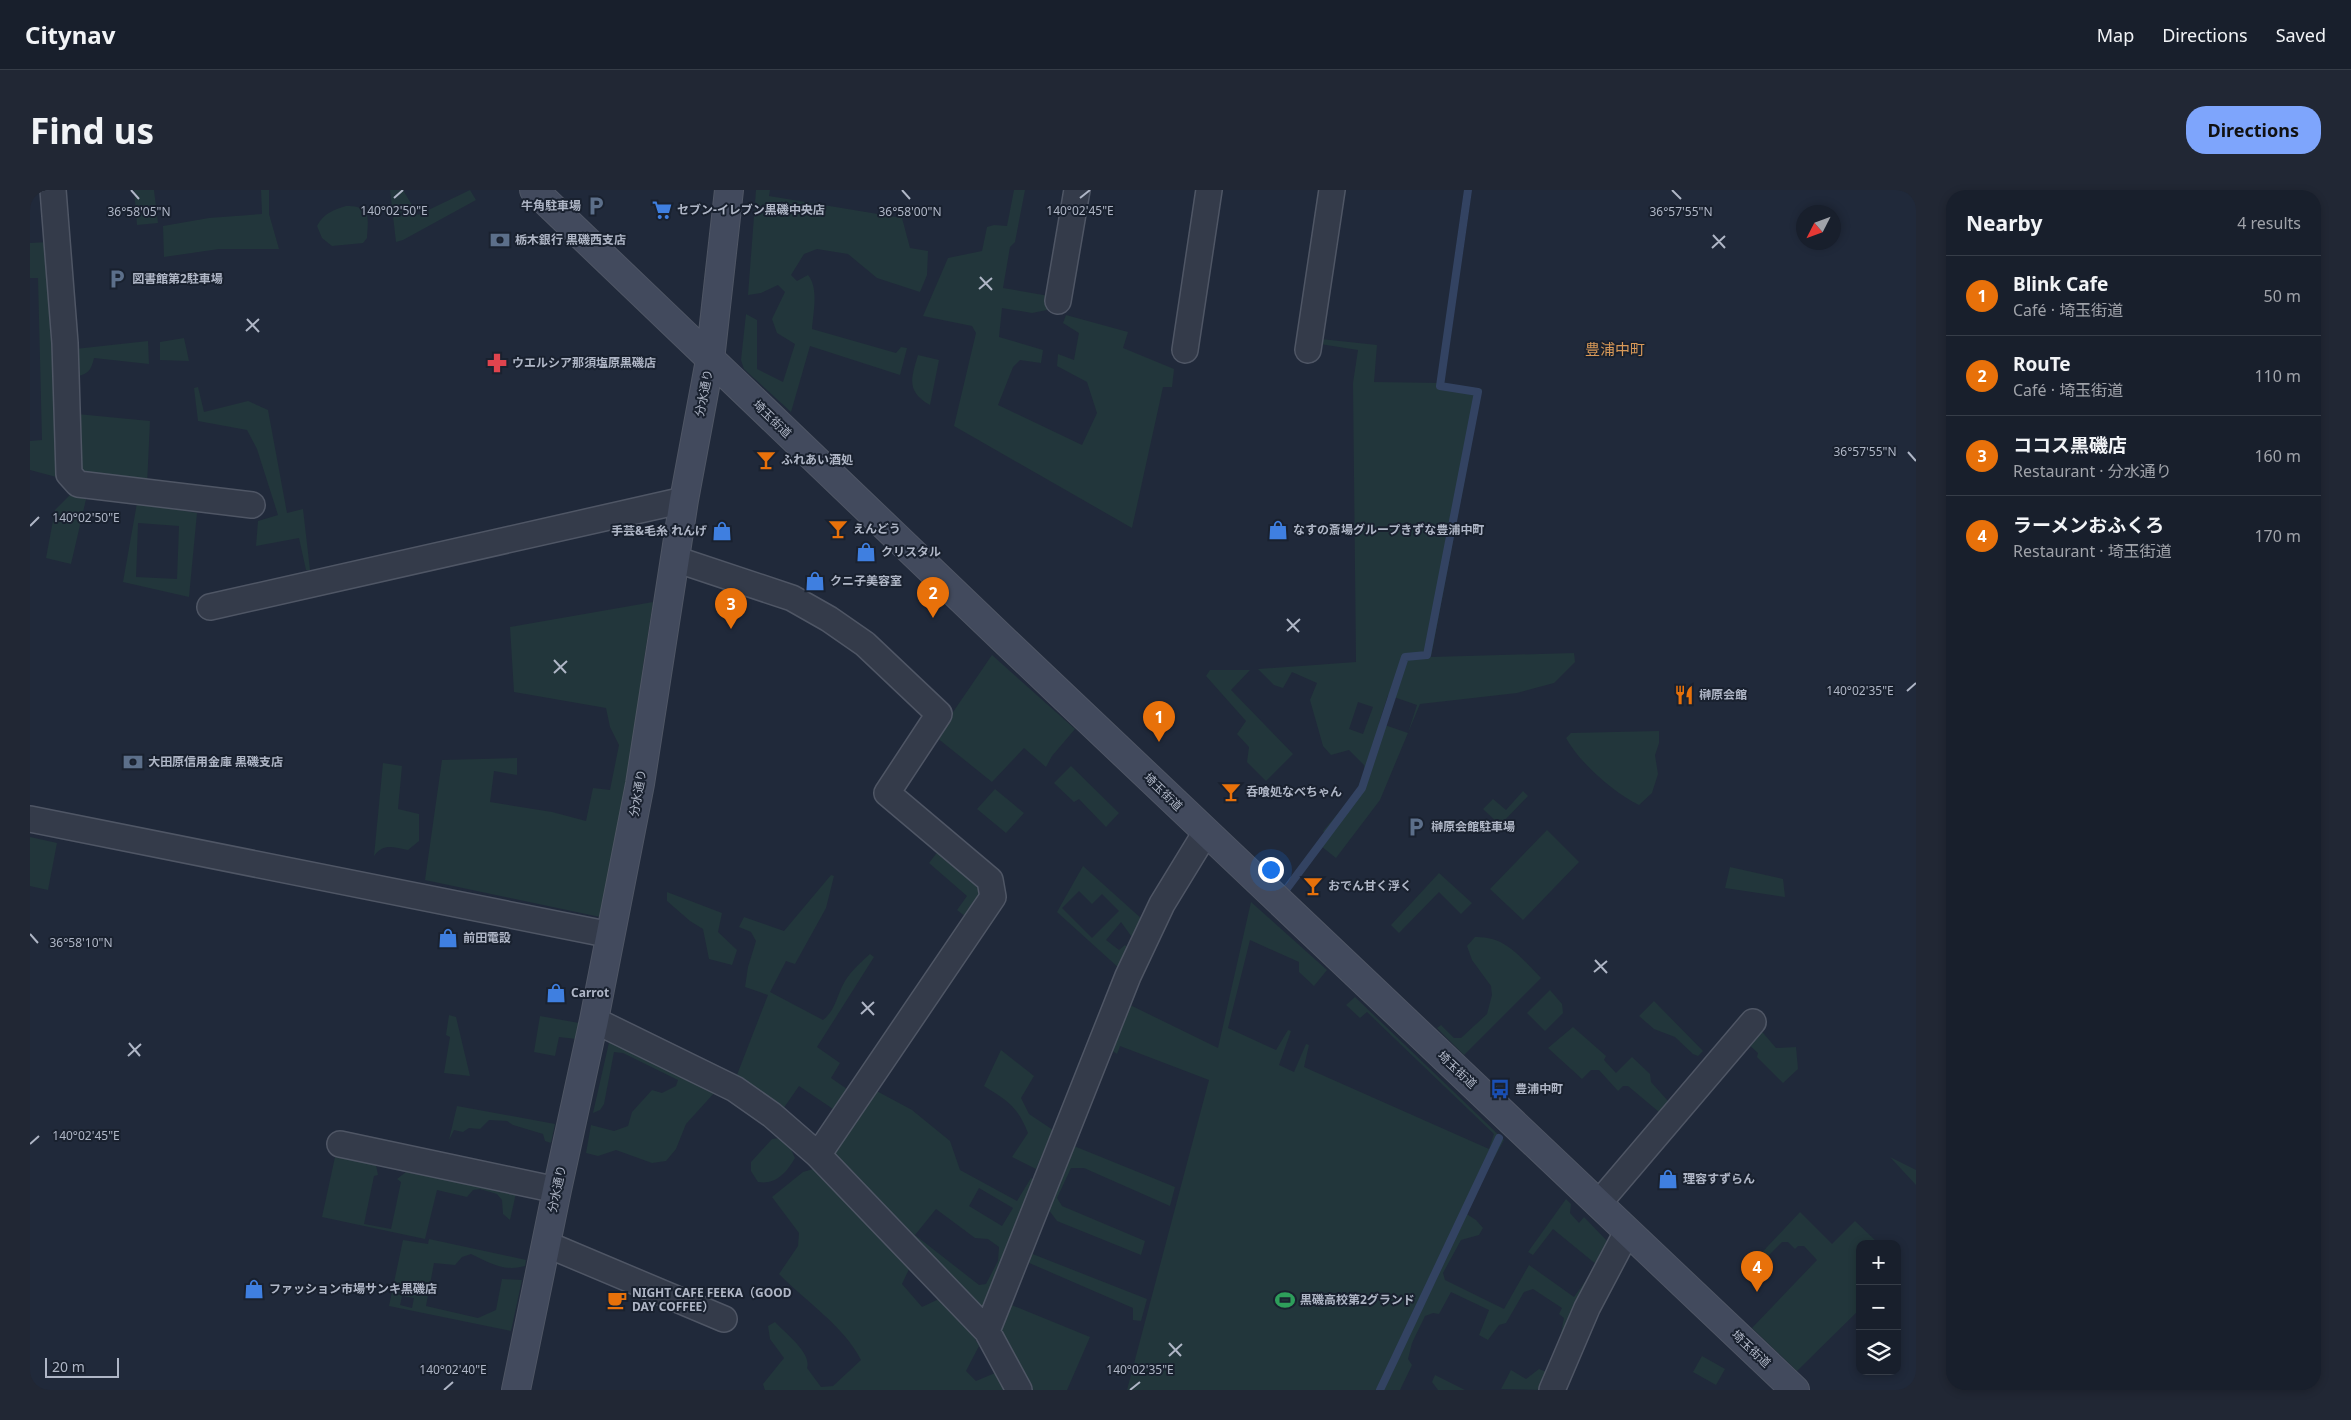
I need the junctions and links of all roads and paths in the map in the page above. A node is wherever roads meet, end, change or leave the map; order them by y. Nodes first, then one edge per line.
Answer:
1 (53, 190) edge
2 (534, 190) edge
3 (729, 190) edge
4 (1078, 190) edge
5 (1209, 190) edge
6 (1332, 190) edge
7 (1058, 301) dead end
8 (1185, 350) dead end
9 (1308, 350) dead end
10 (710, 360) junction
11 (684, 500) junction
12 (252, 505) dead end
13 (675, 559) junction
14 (210, 608) dead end
15 (30, 819) edge
16 (1206, 832) junction
17 (611, 935) junction
18 (594, 1020) junction
19 (1753, 1022) dead end
20 (340, 1144) dead end
21 (818, 1155) junction
22 (557, 1190) junction
23 (1598, 1204) junction
24 (1627, 1232) junction
25 (546, 1244) junction
26 (724, 1319) dead end
27 (987, 1331) junction
28 (1792, 1389) edge
29 (516, 1390) edge
30 (1018, 1390) edge
31 (1552, 1390) edge

1 - 12 street
2 - 10 street, 埼玉街道
3 - 10 street, 分水通り
4 - 7 street
5 - 8 street
6 - 9 street
10 - 11 street, 分水通り
10 - 16 street, 埼玉街道
11 - 13 street, 分水通り
11 - 14 street
13 - 17 street, 分水通り
13 - 21 street
15 - 17 street
16 - 23 street, 埼玉街道
16 - 27 street
17 - 18 street, 分水通り
18 - 21 street
18 - 22 street, 分水通り
19 - 23 street
20 - 22 street
21 - 27 street
22 - 25 street, 分水通り
23 - 24 street, 埼玉街道
24 - 28 street, 埼玉街道
24 - 31 street
25 - 26 street
25 - 29 street, 分水通り
27 - 30 street

